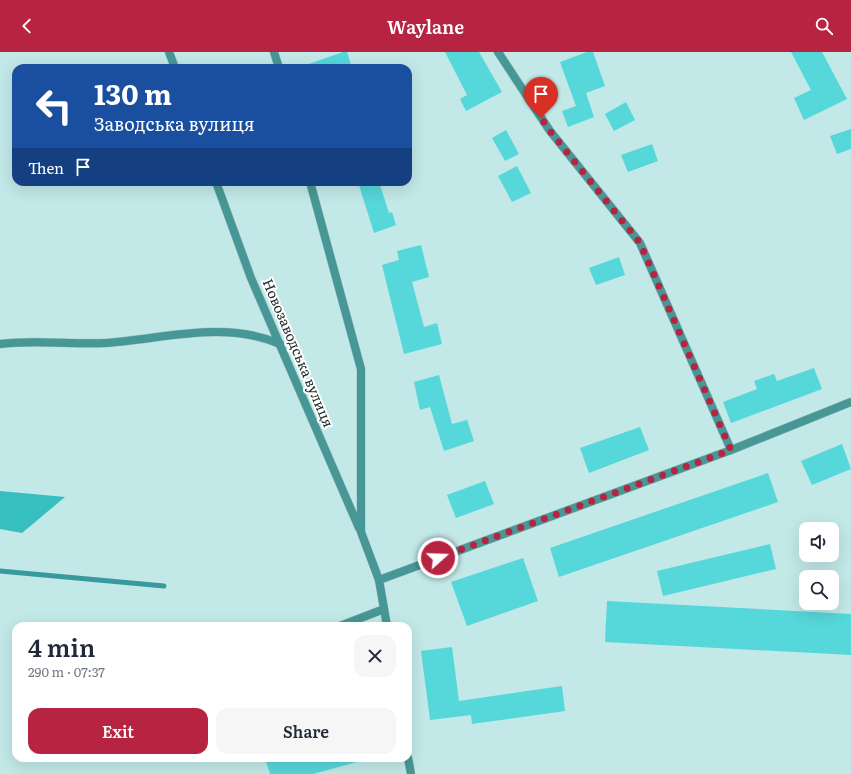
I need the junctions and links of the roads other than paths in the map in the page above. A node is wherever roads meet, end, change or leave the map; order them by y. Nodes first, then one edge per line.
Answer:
1 (169, 52) edge
2 (274, 52) edge
3 (498, 52) edge
4 (174, 64) edge
5 (278, 64) edge
6 (217, 186) edge
7 (311, 186) edge
8 (0, 344) edge
9 (280, 344) junction
10 (851, 402) edge
11 (731, 450) junction
12 (361, 532) junction
13 (379, 580) junction
14 (384, 609) junction
15 (350, 622) edge
16 (386, 622) edge
17 (409, 762) edge
18 (411, 774) edge

1 - 4 street
2 - 5 street
3 - 11 street
6 - 9 street, Новозаводська вулиця
7 - 12 street, Новозаводська вулиця
8 - 9 street
9 - 12 street, Новозаводська вулиця
10 - 11 street
11 - 13 street
12 - 13 street, Новозаводська вулиця
13 - 14 street, Новозаводська вулиця
14 - 15 street
14 - 16 street, Новозаводська вулиця
17 - 18 street

